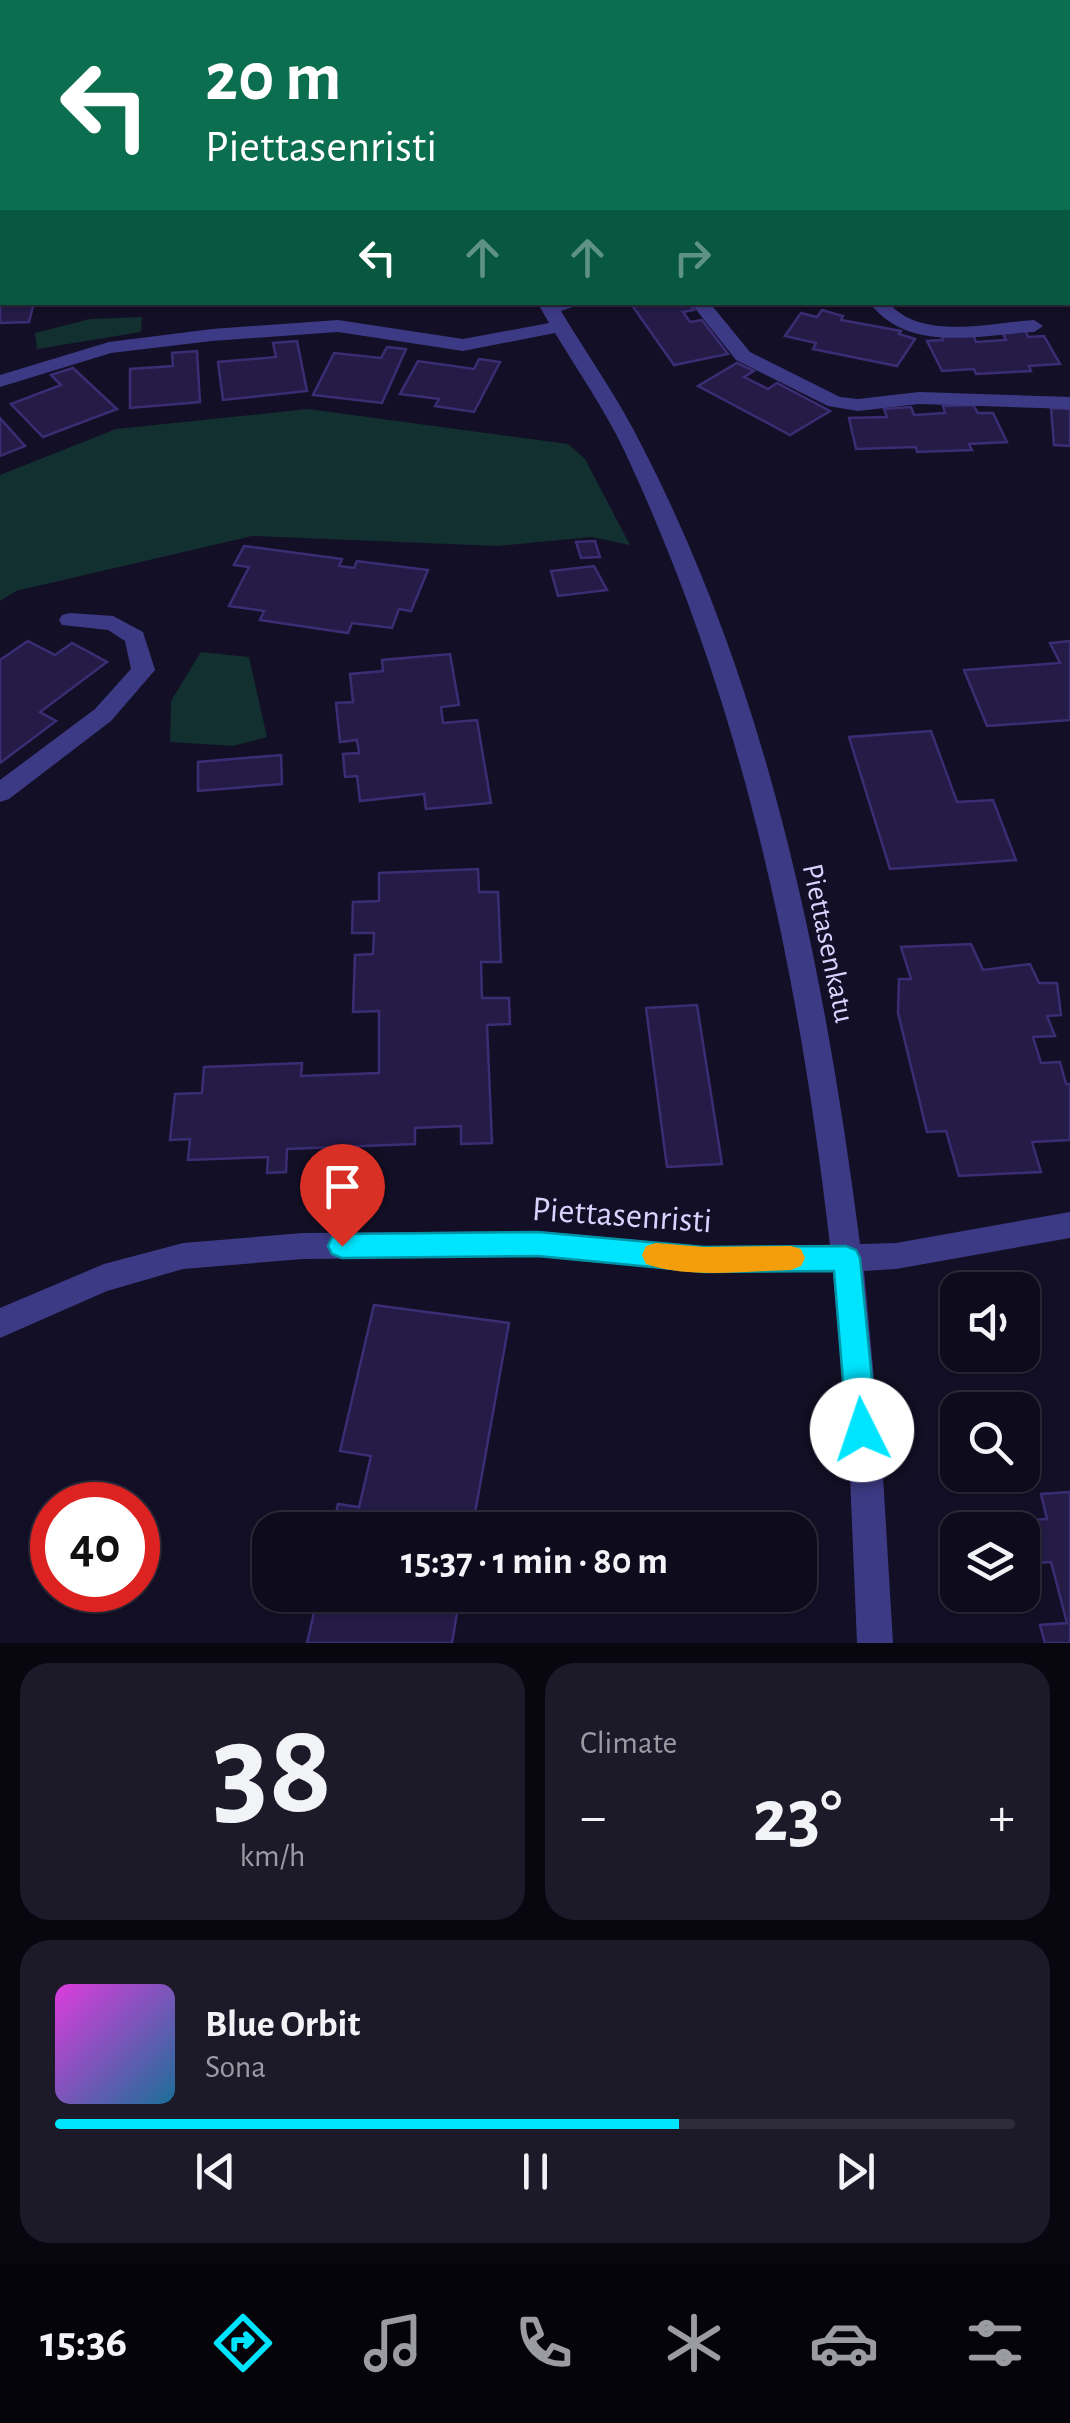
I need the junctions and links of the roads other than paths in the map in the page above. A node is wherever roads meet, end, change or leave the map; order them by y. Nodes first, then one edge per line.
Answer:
1 (701, 305) edge
2 (880, 305) edge
3 (552, 312) edge
4 (1034, 326) dead end
5 (0, 381) edge
6 (1070, 404) edge
7 (70, 620) dead end
8 (0, 793) edge
9 (1070, 1224) edge
10 (846, 1258) junction
11 (0, 1324) edge
12 (876, 1643) edge

1 - 6 street
2 - 4 street
3 - 5 street
3 - 10 street, Piettasenkatu
7 - 8 street
9 - 10 street, Piettasenristi
10 - 11 street, Piettasenristi
10 - 12 street, Piettasenkatu

